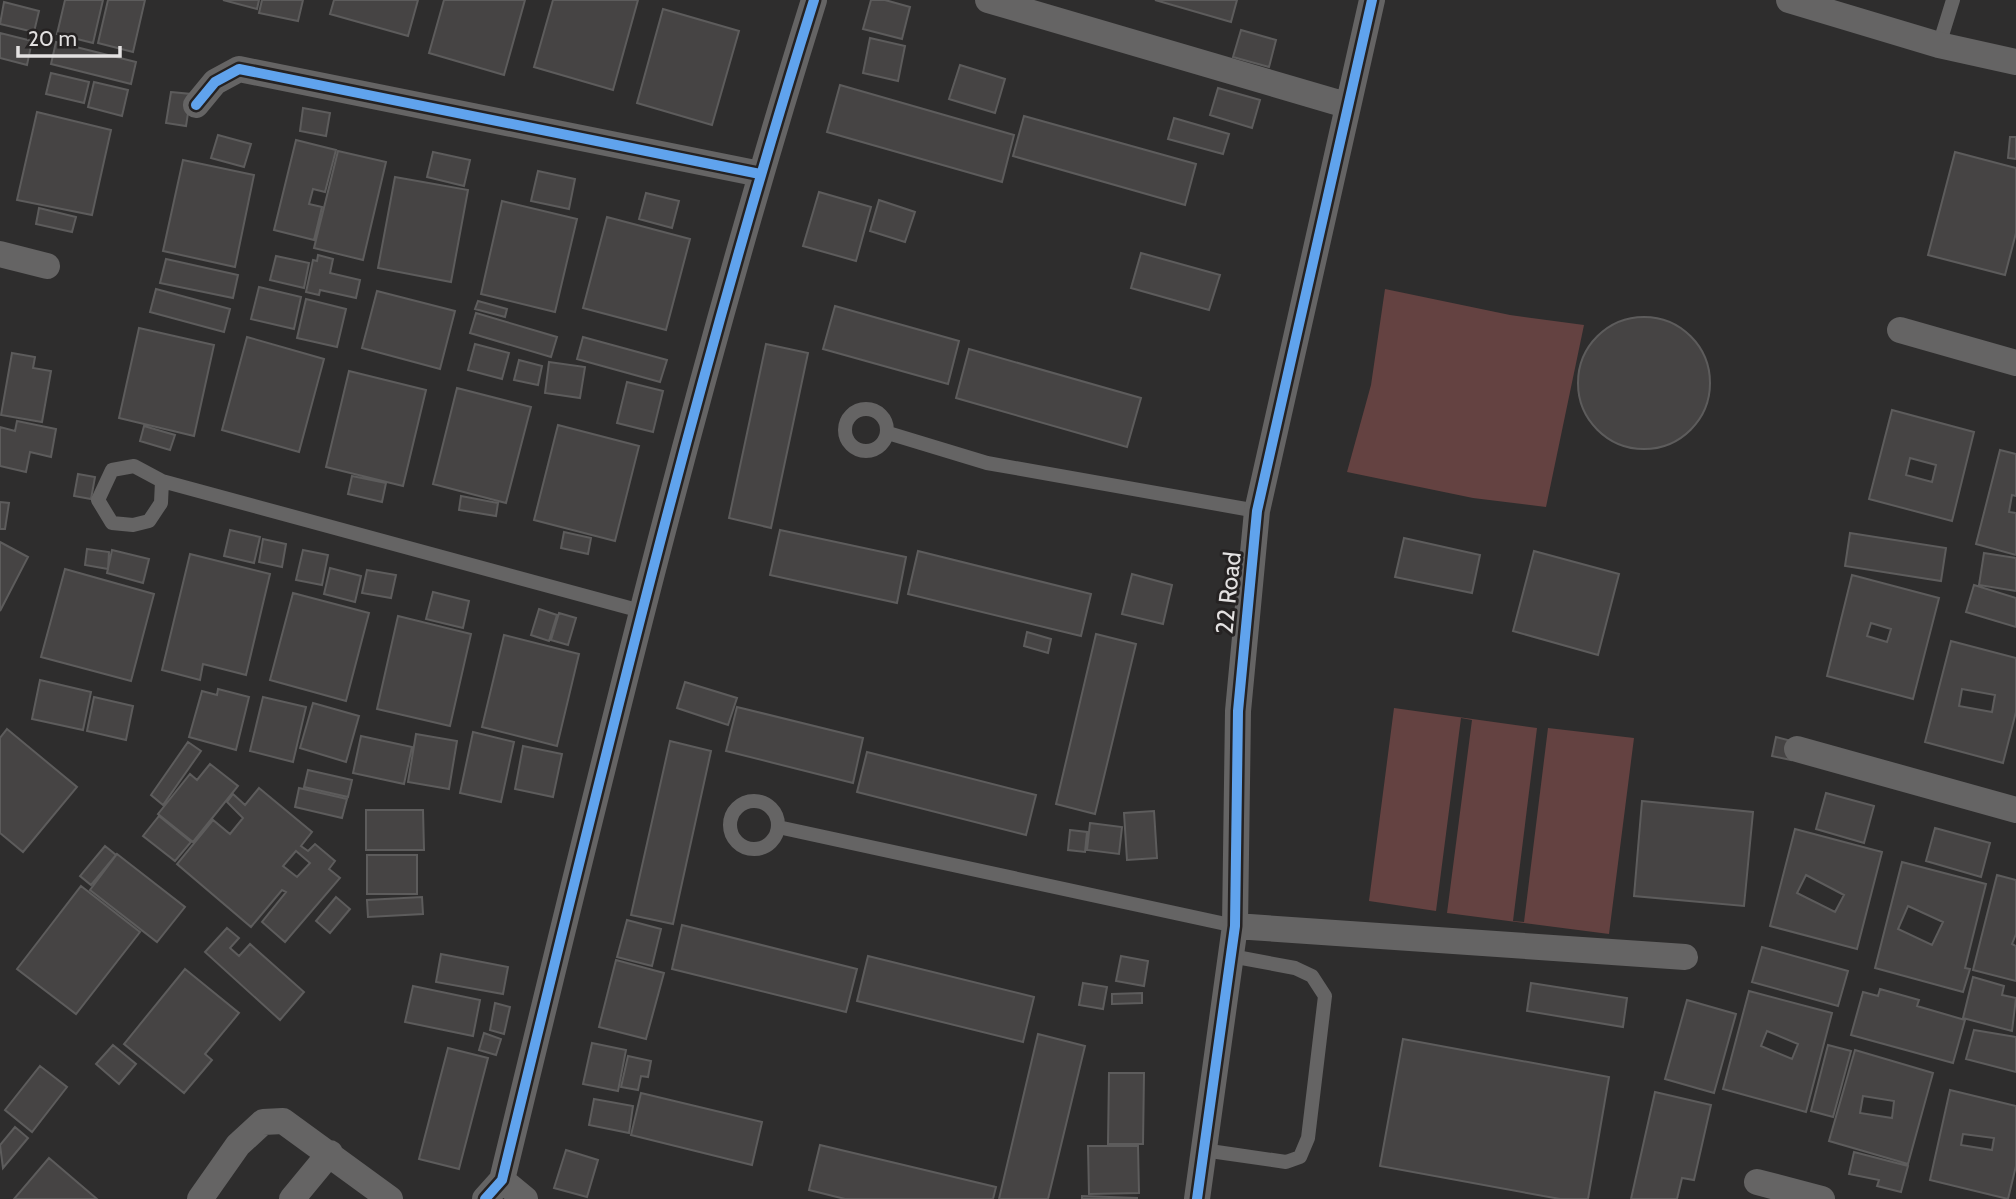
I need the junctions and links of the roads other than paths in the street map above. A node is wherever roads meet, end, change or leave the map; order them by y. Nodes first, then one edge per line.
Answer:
1 (814, 0) edge
2 (988, 0) edge
3 (1372, 0) edge
4 (1789, 0) edge
5 (1952, 0) edge
6 (1939, 45) junction
7 (2016, 62) edge
8 (196, 105) dead end
9 (1346, 105) junction
10 (760, 174) junction
11 (0, 254) edge
12 (47, 266) dead end
13 (1900, 330) dead end
14 (2016, 363) edge
15 (888, 433) dead end
16 (162, 481) junction
17 (1257, 511) junction
18 (641, 611) junction
19 (1797, 750) dead end
20 (2016, 810) edge
21 (778, 828) dead end
22 (1236, 926) junction
23 (1231, 956) junction
24 (1685, 957) dead end
25 (1203, 1150) junction
26 (330, 1153) junction
27 (1757, 1182) dead end
28 (494, 1190) edge
29 (200, 1199) edge
30 (292, 1199) edge
31 (390, 1199) edge
32 (525, 1199) edge
33 (1196, 1199) edge
34 (1822, 1199) edge

1 - 10 street
2 - 9 street
3 - 9 street, 22 Road
4 - 6 street
5 - 6 lane
6 - 7 street
8 - 10 street
9 - 17 street, 22 Road
10 - 18 street
11 - 12 street
13 - 14 street
15 - 17 lane
16 - 16 lane
16 - 18 lane
17 - 22 street, 22 Road
18 - 28 street
19 - 20 street
21 - 22 lane
22 - 23 street, 22 Road
22 - 24 street
23 - 25 street, 22 Road
23 - 25 lane
25 - 33 street, 22 Road
26 - 29 street
26 - 30 street
26 - 31 street
27 - 34 street
28 - 32 street

